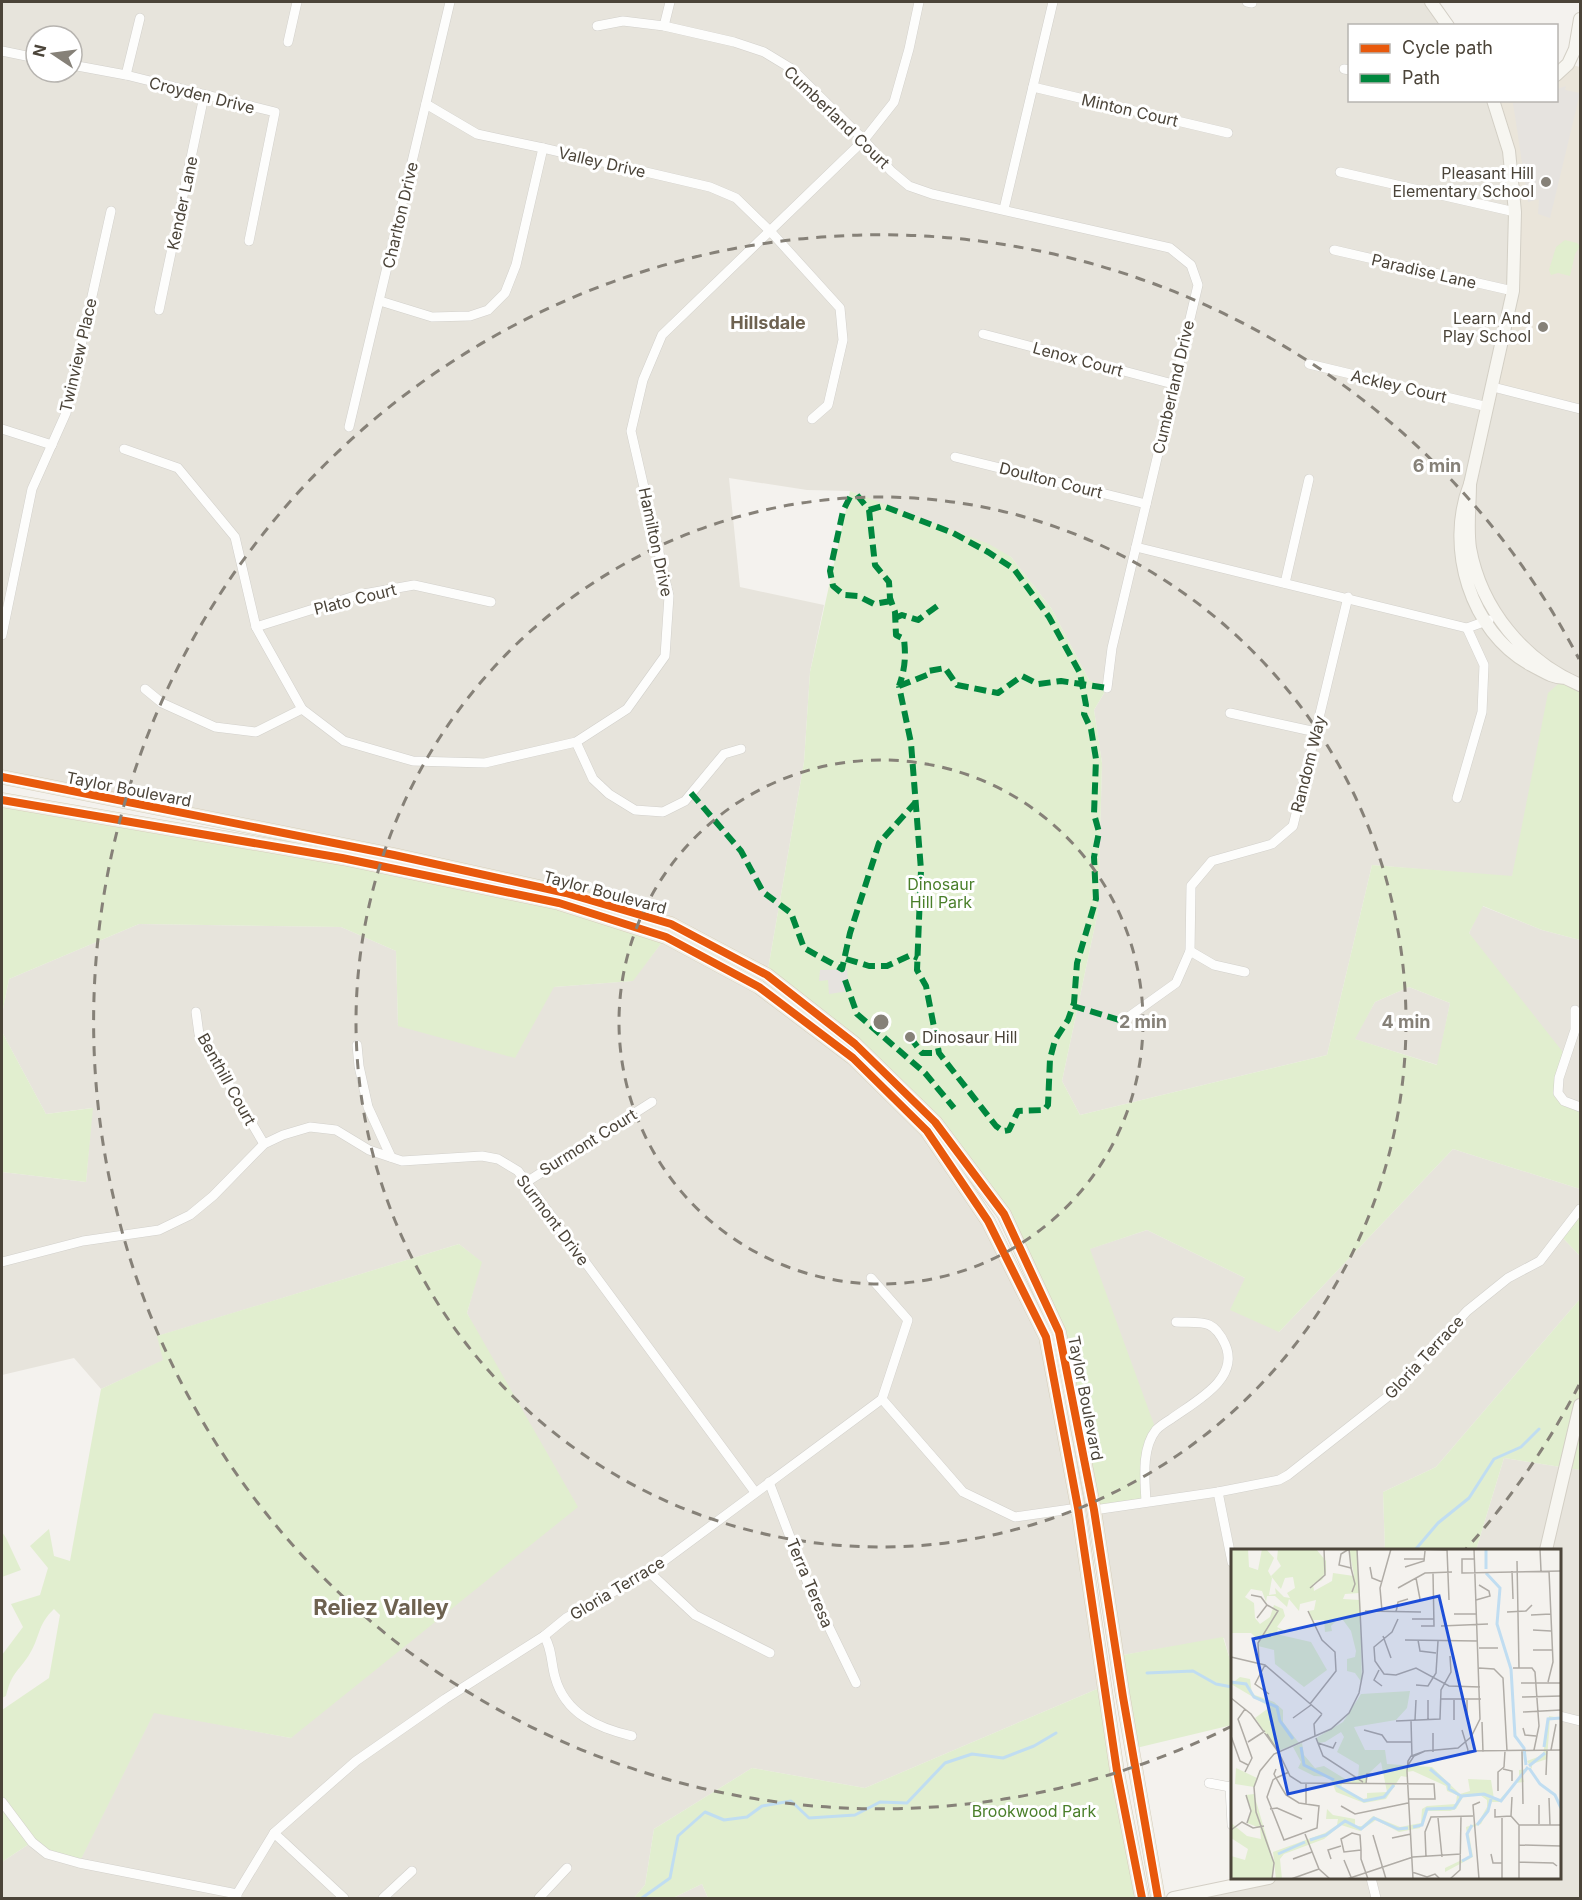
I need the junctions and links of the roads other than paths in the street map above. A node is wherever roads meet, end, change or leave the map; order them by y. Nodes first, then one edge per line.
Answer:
1 (297, 2) edge
2 (450, 2) edge
3 (670, 2) edge
4 (919, 2) edge
5 (1053, 2) edge
6 (1431, 2) edge
7 (141, 18) dead end
8 (1581, 19) edge
9 (1447, 24) edge
10 (597, 26) dead end
11 (664, 26) junction
12 (288, 42) dead end
13 (2, 51) edge
14 (24, 56) edge
15 (84, 67) edge
16 (1558, 70) edge
17 (126, 75) junction
18 (1033, 87) junction
19 (204, 96) junction
20 (1494, 102) edge
21 (426, 104) junction
22 (1228, 133) dead end
23 (864, 140) junction
24 (543, 148) junction
25 (1340, 172) dead end
26 (1004, 209) junction
27 (111, 211) dead end
28 (1515, 212) junction
29 (771, 232) junction
30 (249, 241) dead end
31 (1334, 250) dead end
32 (1514, 291) junction
33 (380, 301) junction
34 (159, 310) dead end
35 (983, 334) dead end
36 (1309, 364) dead end
37 (1173, 384) junction
38 (1493, 387) junction
39 (1488, 407) junction
40 (1581, 409) edge
41 (812, 419) dead end
42 (349, 427) dead end
43 (2, 429) edge
44 (52, 445) junction
45 (124, 449) dead end
46 (955, 457) dead end
47 (1309, 479) dead end
48 (1470, 484) junction
49 (1146, 504) junction
50 (1136, 547) junction
51 (2, 582) edge
52 (1285, 583) junction
53 (12, 585) junction
54 (1348, 597) junction
55 (490, 602) dead end
56 (1497, 617) junction
57 (1484, 623) junction
58 (256, 627) junction
59 (1467, 628) junction
60 (2, 635) edge
61 (1565, 678) junction
62 (1581, 685) edge
63 (1107, 688) dead end
64 (145, 689) dead end
65 (302, 709) junction
66 (1230, 713) dead end
67 (1316, 732) junction
68 (576, 742) junction
69 (741, 749) dead end
70 (2, 777) edge
71 (1457, 798) dead end
72 (2, 800) edge
73 (1190, 951) junction
74 (1245, 972) dead end
75 (1575, 1010) dead end
76 (196, 1012) dead end
77 (1123, 1021) dead end
78 (357, 1046) dead end
79 (652, 1102) dead end
80 (1581, 1107) edge
81 (264, 1144) junction
82 (391, 1157) junction
83 (525, 1183) junction
84 (1581, 1209) edge
85 (2, 1262) edge
86 (871, 1278) dead end
87 (1176, 1322) dead end
88 (882, 1399) junction
89 (1581, 1405) edge
90 (769, 1482) junction
91 (755, 1492) junction
92 (1218, 1492) junction
93 (1146, 1502) junction
94 (1078, 1508) junction
95 (1094, 1510) junction
96 (1546, 1549) edge
97 (1231, 1553) edge
98 (650, 1572) junction
99 (544, 1636) junction
100 (770, 1653) dead end
101 (856, 1683) dead end
102 (1561, 1716) edge
103 (1581, 1721) edge
104 (632, 1736) dead end
105 (1209, 1783) dead end
106 (1231, 1786) edge
107 (2, 1802) edge
108 (274, 1833) junction
109 (567, 1868) dead end
110 (412, 1871) dead end
111 (1371, 1879) edge
112 (1250, 1880) edge
113 (237, 1896) edge
114 (344, 1899) edge
115 (382, 1899) edge
116 (539, 1899) edge
117 (1142, 1899) edge
118 (1158, 1899) edge
119 (1173, 1899) edge
120 (1376, 1899) edge

1 - 12 street
2 - 21 street, Charlton Drive
3 - 11 street
4 - 23 street, Hamilton Drive
5 - 18 street
6 - 9 street
7 - 17 street
8 - 16 street
10 - 11 street, Cumberland Court
11 - 23 street, Cumberland Court
13 - 14 street
15 - 17 street, Croyden Drive
17 - 19 street, Croyden Drive
18 - 22 street, Minton Court
18 - 26 street
19 - 30 street, Croyden Drive
19 - 34 street, Kender Lane
20 - 28 street
21 - 24 street, Valley Drive
21 - 33 street, Charlton Drive
23 - 26 street, Cumberland Court
23 - 29 street, Hamilton Drive
24 - 29 street, Valley Drive
24 - 33 street
25 - 28 street
26 - 37 street, Cumberland Drive
27 - 44 street, Twinview Place
28 - 32 street
29 - 41 street, Valley Drive
29 - 68 street, Hamilton Drive
31 - 32 street, Paradise Lane
32 - 38 street
33 - 42 street, Charlton Drive
35 - 37 street, Lenox Court
36 - 39 street, Ackley Court
37 - 49 street, Cumberland Drive
38 - 39 street
38 - 40 street
39 - 48 street
43 - 44 street
44 - 53 street, Twinview Place
45 - 58 street, Hamilton Drive
46 - 49 street, Doulton Court
47 - 52 street
48 - 56 street
48 - 57 street
49 - 50 street, Cumberland Drive
50 - 52 street
50 - 63 street, Cumberland Drive
51 - 53 street
52 - 54 street
53 - 60 street, Twinview Place
54 - 59 street
54 - 67 street, Random Way
55 - 58 street, Plato Court
56 - 57 street
56 - 61 street
57 - 59 street
57 - 61 street
58 - 65 street, Hamilton Drive
59 - 71 street
61 - 62 street
64 - 65 street
65 - 68 street, Hamilton Drive
66 - 67 street
67 - 73 street, Random Way
68 - 69 street
70 - 95 main road, Taylor Boulevard
72 - 94 main road, Taylor Boulevard
73 - 74 street
73 - 77 street, Random Way
75 - 80 street
76 - 81 street, Benthill Court
78 - 82 street
79 - 83 street, Surmont Court
81 - 82 street, Surmont Drive
81 - 85 street, Surmont Drive
82 - 83 street, Surmont Drive
83 - 91 street, Surmont Drive
84 - 92 street, Gloria Terrace
86 - 88 street
87 - 93 street
88 - 90 street, Gloria Terrace
88 - 94 street
89 - 96 street
90 - 91 street, Gloria Terrace
90 - 101 street, Terra Teresa
91 - 98 street, Gloria Terrace
92 - 93 street, Gloria Terrace
92 - 97 street
93 - 95 street, Gloria Terrace
94 - 117 main road, Taylor Boulevard
95 - 118 main road, Taylor Boulevard
98 - 99 street, Gloria Terrace
98 - 100 street
99 - 104 street
99 - 108 street, Gloria Terrace
102 - 103 street
105 - 106 street
107 - 113 street
108 - 113 street, Gloria Terrace
108 - 114 street
109 - 116 street
110 - 115 street
111 - 120 street
112 - 119 street

